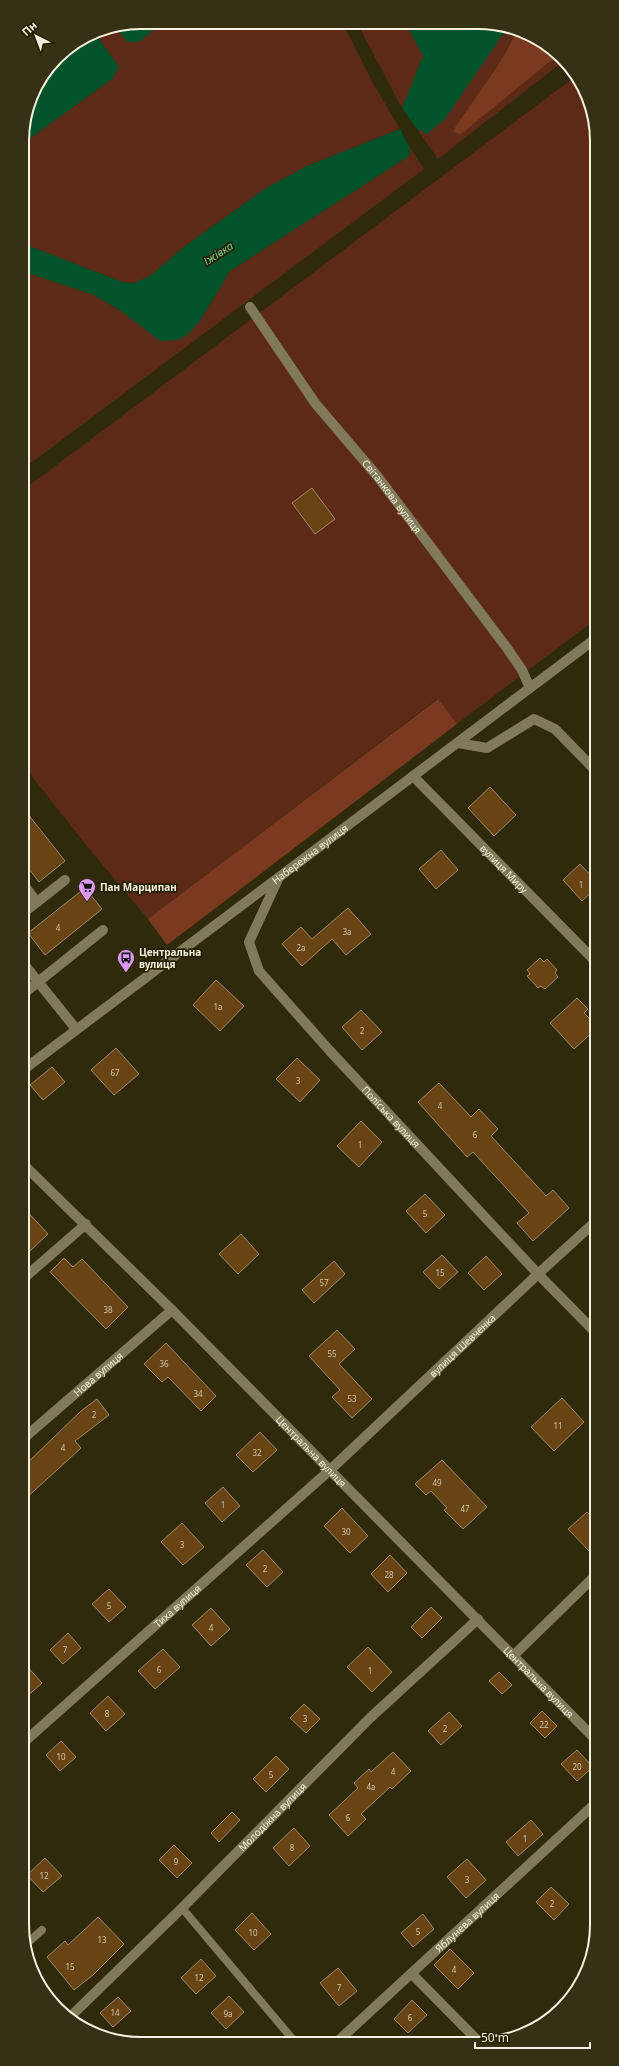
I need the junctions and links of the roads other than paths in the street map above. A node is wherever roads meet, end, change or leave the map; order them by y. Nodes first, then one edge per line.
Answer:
1 (250, 307) dead end
2 (590, 643) edge
3 (530, 688) junction
4 (458, 742) junction
5 (590, 764) edge
6 (413, 776) junction
7 (279, 877) junction
8 (65, 880) dead end
9 (29, 892) edge
10 (37, 902) junction
11 (29, 908) edge
12 (103, 930) dead end
13 (590, 956) edge
14 (29, 970) edge
15 (39, 982) junction
16 (29, 990) edge
17 (76, 1029) junction
18 (29, 1065) edge
19 (29, 1170) edge
20 (86, 1224) junction
21 (590, 1226) edge
22 (29, 1274) edge
23 (538, 1274) junction
24 (172, 1310) junction
25 (590, 1327) edge
26 (29, 1434) edge
27 (330, 1470) junction
28 (590, 1581) edge
29 (478, 1619) junction
30 (513, 1656) junction
31 (590, 1736) edge
32 (29, 1738) edge
33 (590, 1809) edge
34 (182, 1908) junction
35 (42, 1930) dead end
36 (30, 1941) edge
37 (412, 1974) junction
38 (73, 2014) edge
39 (291, 2037) edge
40 (343, 2037) edge
41 (475, 2037) edge

1 - 3 street, Світанкова вулиця
2 - 3 street, Набережна вулиця
3 - 4 street, Набережна вулиця
4 - 5 street
4 - 6 street, Набережна вулиця
6 - 7 street, Набережна вулиця
6 - 13 street, вулиця Миру
7 - 17 street, Набережна вулиця
7 - 23 street, Поліська вулиця
8 - 10 street
9 - 10 street
10 - 11 street
12 - 15 street
14 - 15 street
15 - 16 street
15 - 17 street
17 - 18 street, Набережна вулиця
19 - 20 street, Центральна вулиця
20 - 22 street
20 - 24 street, Центральна вулиця
21 - 23 street, вулиця Шевченка
23 - 25 street, Поліська вулиця
23 - 27 street, вулиця Шевченка
24 - 26 street, Нова вулиця
24 - 27 street, Центральна вулиця
27 - 29 street, Центральна вулиця
27 - 32 street, Тиха вулиця
28 - 30 street
29 - 30 street, Центральна вулиця
29 - 34 street, Молодіжна вулиця
30 - 31 street, Центральна вулиця
33 - 37 street, Яблунева вулиця
34 - 38 street, Молодіжна вулиця
34 - 39 lane
35 - 36 lane
37 - 40 street, Яблунева вулиця
37 - 41 street

